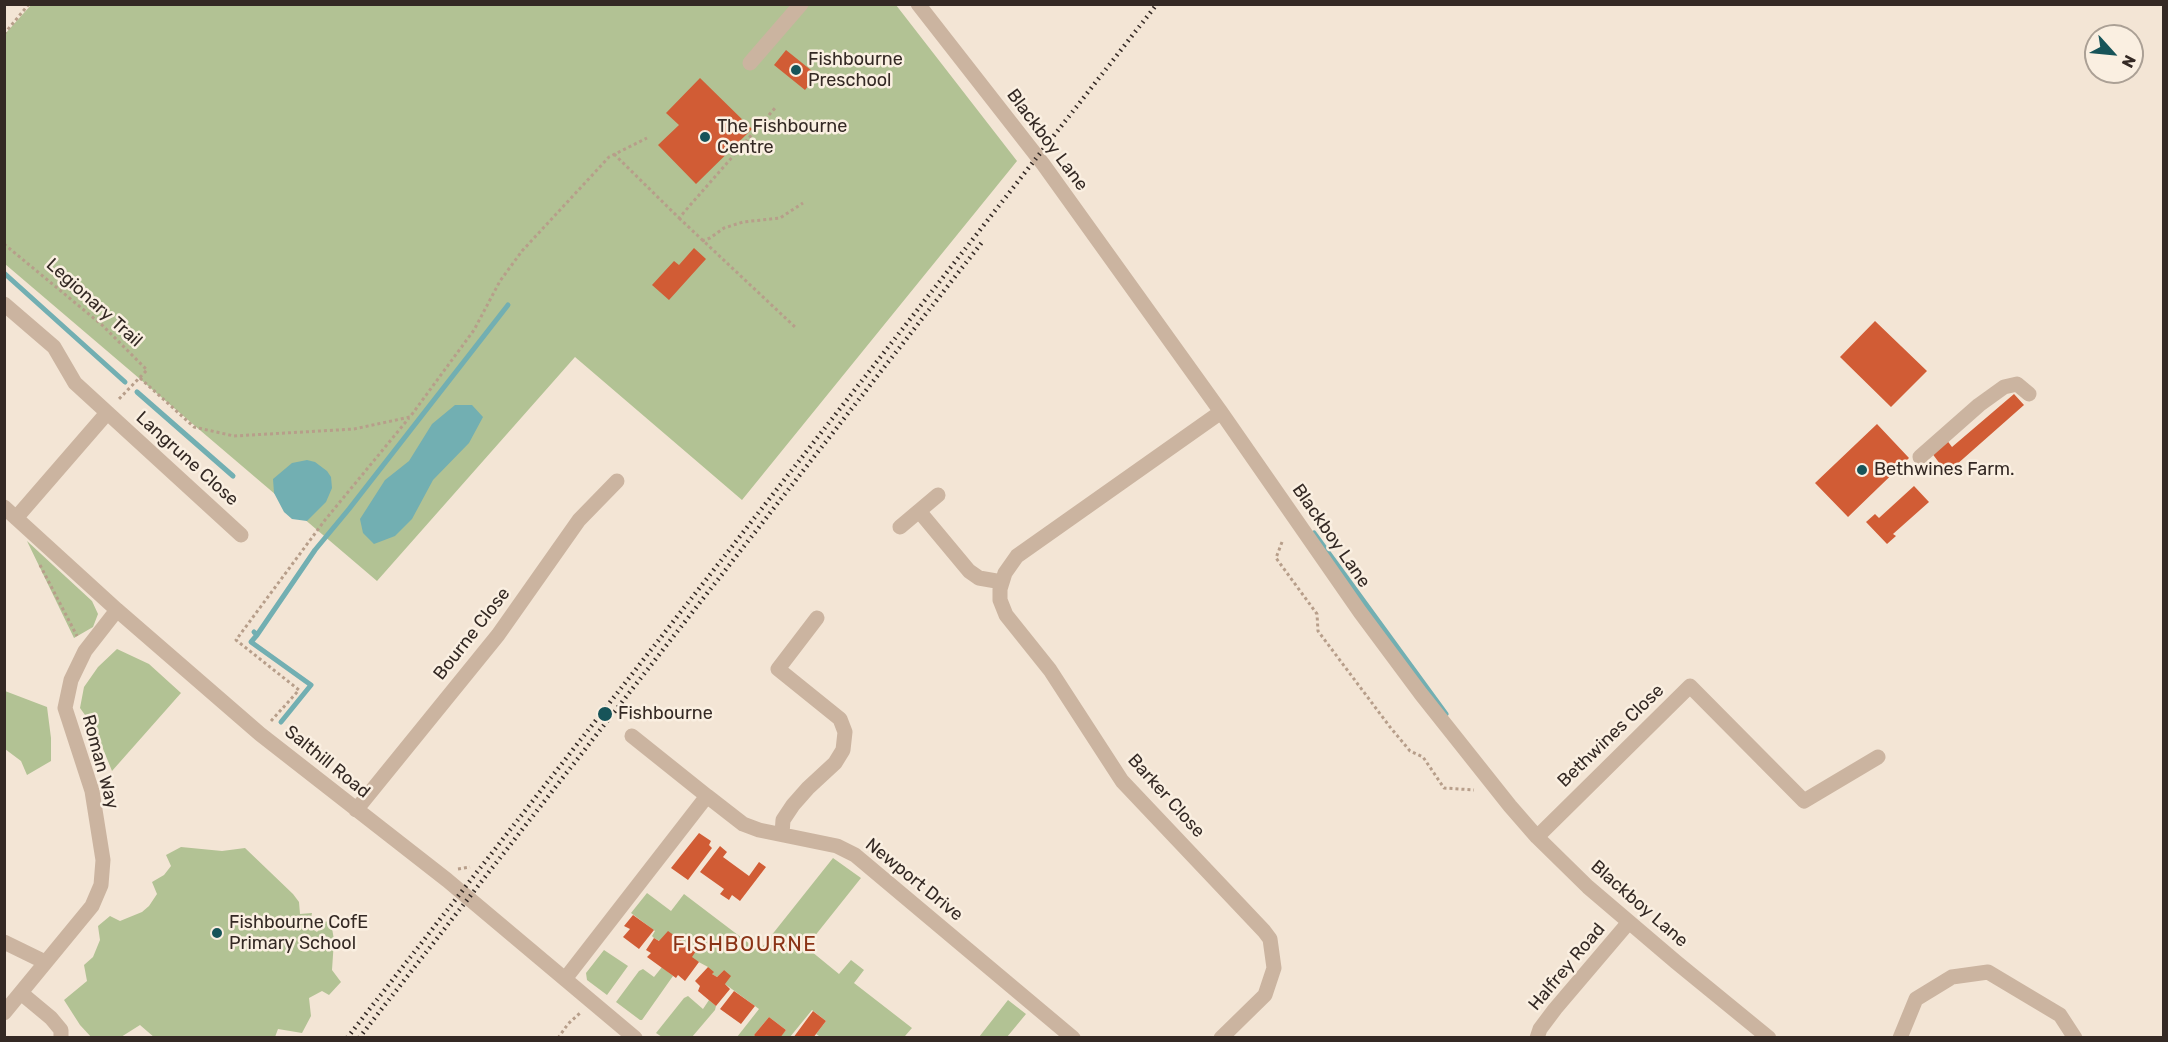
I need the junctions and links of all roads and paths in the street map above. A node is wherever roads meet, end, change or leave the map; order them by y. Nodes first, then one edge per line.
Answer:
1 (29, 4) edge
2 (801, 4) edge
3 (918, 4) edge
4 (4, 34) edge
5 (750, 63) dead end
6 (775, 108) dead end
7 (647, 138) dead end
8 (614, 154) junction
9 (803, 202) dead end
10 (680, 218) junction
11 (702, 241) junction
12 (4, 243) edge
13 (4, 304) edge
14 (795, 327) dead end
15 (140, 378) junction
16 (2029, 394) dead end
17 (1221, 412) junction
18 (107, 413) junction
19 (410, 417) junction
20 (1920, 456) dead end
21 (617, 481) dead end
22 (938, 495) dead end
23 (919, 511) junction
24 (10, 512) edge
25 (900, 527) dead end
26 (242, 535) dead end
27 (1282, 542) dead end
28 (37, 559) dead end
29 (1002, 582) junction
30 (117, 610) junction
31 (817, 618) dead end
32 (85, 651) junction
33 (260, 734) junction
34 (632, 736) dead end
35 (1878, 757) dead end
36 (707, 796) junction
37 (1481, 798) dead end
38 (356, 810) junction
39 (782, 834) junction
40 (1537, 837) junction
41 (1629, 922) junction
42 (4, 942) edge
43 (45, 962) junction
44 (565, 979) junction
45 (21, 993) junction
46 (586, 1009) dead end
47 (4, 1013) edge
48 (61, 1038) edge
49 (558, 1038) edge
50 (635, 1038) edge
51 (1074, 1038) edge
52 (1221, 1038) edge
53 (1537, 1038) edge
54 (1769, 1038) edge
55 (1900, 1038) edge
56 (2075, 1038) edge

1 - 4 path
2 - 5 street
3 - 17 street, Blackboy Lane
6 - 10 path
7 - 8 path
8 - 10 path
8 - 19 path
9 - 11 path
10 - 11 path
11 - 14 path
12 - 15 path, Legionary Trail
13 - 18 street, Langrune Close
15 - 18 path
15 - 19 path
16 - 20 street
17 - 29 street
17 - 40 street, Blackboy Lane
18 - 24 street, Langrune Close
18 - 26 street, Langrune Close
19 - 33 path
21 - 38 street, Bourne Close
22 - 23 street
23 - 25 street
23 - 29 street
24 - 30 street, Salthill Road
27 - 37 path
28 - 32 path
29 - 52 street, Barker Close
30 - 32 street, Roman Way
30 - 33 street, Salthill Road
31 - 39 street
32 - 43 street, Roman Way
33 - 38 street, Salthill Road
34 - 36 street, Newport Drive
35 - 40 street, Bethwines Close
36 - 39 street, Newport Drive
36 - 44 street
38 - 44 street, Salthill Road
39 - 51 street, Newport Drive
40 - 41 street, Blackboy Lane
41 - 53 street, Halfrey Road
41 - 54 street, Blackboy Lane
42 - 43 street
43 - 45 street, Roman Way
44 - 50 street, Salthill Road
45 - 47 street, Roman Way
45 - 48 street
46 - 49 path
55 - 56 street

